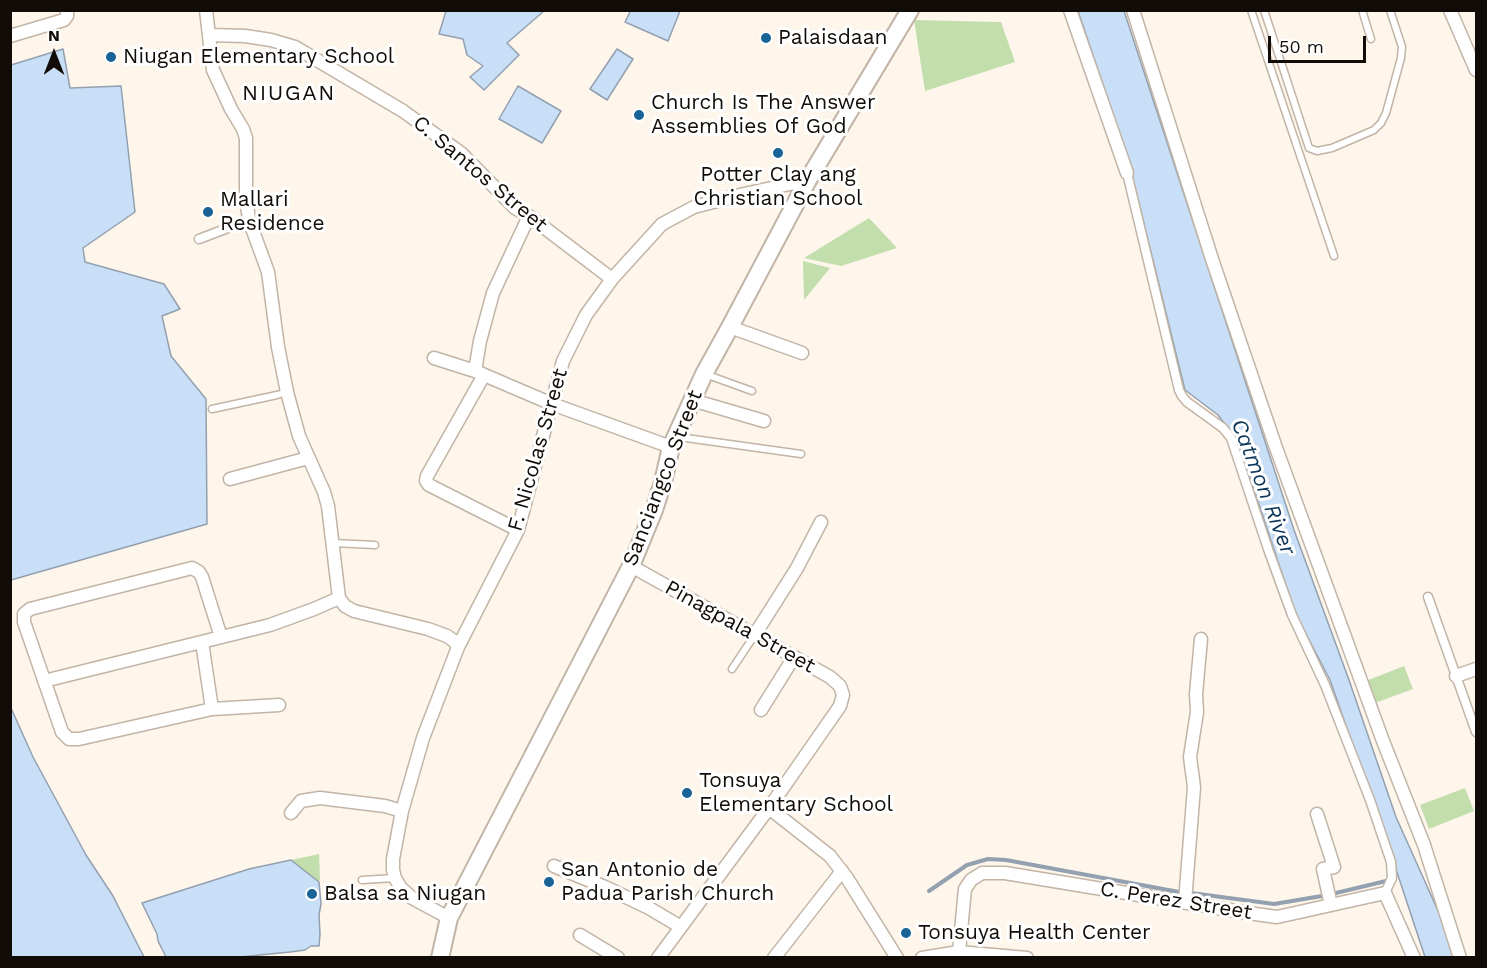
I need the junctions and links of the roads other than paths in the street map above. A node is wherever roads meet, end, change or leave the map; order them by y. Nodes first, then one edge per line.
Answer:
1 (206, 10) edge
2 (910, 10) edge
3 (1070, 10) edge
4 (1133, 10) edge
5 (1251, 10) edge
6 (1264, 10) edge
7 (1362, 10) edge
8 (1390, 10) edge
9 (1450, 10) edge
10 (67, 13) edge
11 (210, 35) junction
12 (10, 36) edge
13 (1371, 39) dead end
14 (1476, 67) edge
15 (1127, 173) joint
16 (808, 180) junction
17 (529, 216) junction
18 (249, 220) junction
19 (199, 239) dead end
20 (1334, 256) dead end
21 (612, 279) junction
22 (730, 327) junction
23 (802, 353) dead end
24 (434, 358) dead end
25 (480, 373) junction
26 (704, 374) junction
27 (752, 391) dead end
28 (287, 392) junction
29 (692, 400) junction
30 (552, 404) junction
31 (212, 410) dead end
32 (764, 421) dead end
33 (673, 442) junction
34 (801, 454) dead end
35 (308, 458) junction
36 (230, 479) dead end
37 (821, 522) dead end
38 (518, 530) junction
39 (333, 543) junction
40 (375, 545) dead end
41 (631, 566) junction
42 (1428, 597) dead end
43 (339, 598) junction
44 (754, 636) junction
45 (221, 638) junction
46 (1201, 639) dead end
47 (202, 642) junction
48 (458, 646) junction
49 (794, 657) junction
50 (732, 669) dead end
51 (1476, 669) edge
52 (1456, 676) junction
53 (44, 681) junction
54 (279, 705) dead end
55 (212, 709) junction
56 (761, 710) dead end
57 (1476, 732) edge
58 (770, 808) junction
59 (402, 811) junction
60 (291, 813) dead end
61 (1317, 814) dead end
62 (554, 866) dead end
63 (842, 871) junction
64 (395, 878) junction
65 (362, 880) dead end
66 (1385, 893) junction
67 (1185, 902) junction
68 (1332, 905) junction
69 (449, 918) junction
70 (681, 927) junction
71 (580, 935) dead end
72 (960, 952) junction
73 (440, 957) edge
74 (618, 957) edge
75 (658, 957) edge
76 (774, 957) edge
77 (897, 957) edge
78 (922, 957) edge
79 (1027, 957) edge
80 (1414, 957) edge
81 (1460, 957) edge

1 - 11 street
2 - 16 main road, Sanciangco Street
3 - 15 street
4 - 81 street
5 - 20 lane
6 - 8 lane
7 - 13 lane
9 - 14 street
10 - 12 street
11 - 17 street, C. Santos Street
11 - 18 street
15 - 66 street
16 - 21 street, F. Nicolas Street
16 - 22 main road, Sanciangco Street
17 - 21 street, C. Santos Street
17 - 25 street
18 - 19 street
18 - 28 street
21 - 30 street, F. Nicolas Street
22 - 23 street
22 - 26 main road, Sanciangco Street
24 - 25 street
25 - 30 street
25 - 38 street
26 - 27 lane
26 - 29 main road, Sanciangco Street
28 - 31 lane
28 - 35 street
29 - 32 street
29 - 33 main road, Sanciangco Street
30 - 33 street
30 - 38 street, F. Nicolas Street
33 - 34 lane
33 - 41 main road, Sanciangco Street
35 - 36 street
35 - 39 street
37 - 44 street
38 - 48 street, F. Nicolas Street
39 - 40 lane
39 - 43 street
41 - 44 street, Pinagpala Street
41 - 69 main road, Sanciangco Street
42 - 52 street
43 - 45 street
43 - 48 street
44 - 49 street, Pinagpala Street
44 - 50 lane
45 - 47 street
45 - 53 street
46 - 67 street
47 - 53 street
47 - 55 street
48 - 59 street, F. Nicolas Street
49 - 56 street
49 - 58 street, Pinagpala Street
51 - 52 street
52 - 57 street
53 - 55 street
54 - 55 street
58 - 63 street
58 - 70 street
59 - 60 street
59 - 64 street, F. Nicolas Street
61 - 68 street
62 - 70 street
63 - 76 street
63 - 77 street
64 - 65 lane
64 - 69 street
66 - 68 street, C. Perez Street
66 - 80 street
67 - 68 street, C. Perez Street
67 - 72 street, C. Perez Street
69 - 73 main road, Sanciangco Street
70 - 75 street
71 - 74 street
72 - 78 street
72 - 79 street

